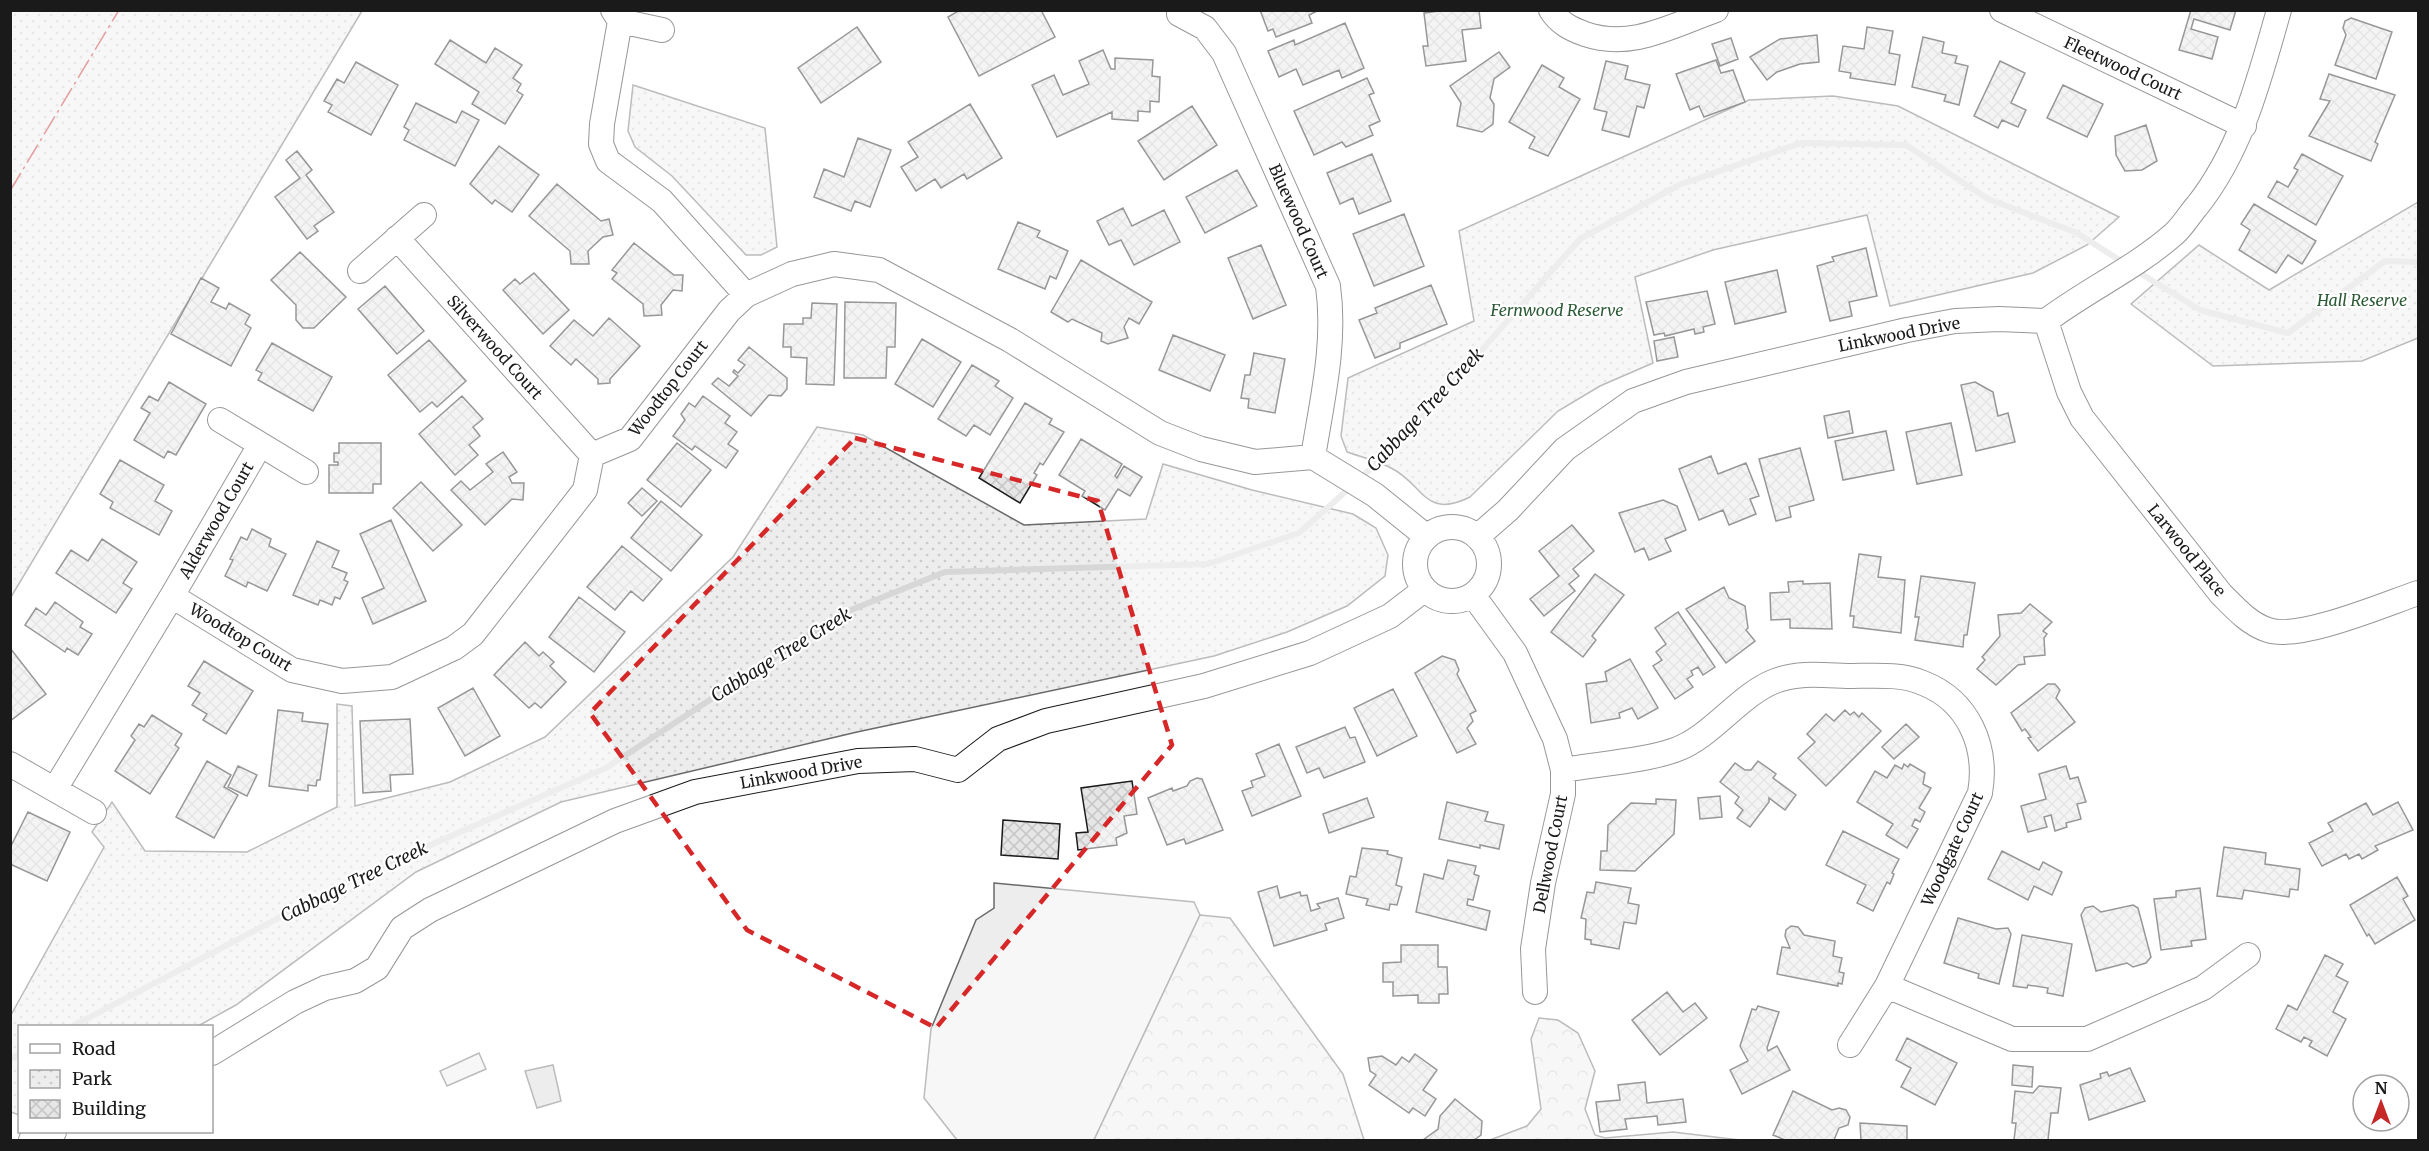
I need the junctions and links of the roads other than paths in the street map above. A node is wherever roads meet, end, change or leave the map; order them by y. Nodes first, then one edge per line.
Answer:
1 (1551, 10) edge
2 (1716, 10) edge
3 (2002, 10) edge
4 (2279, 10) edge
5 (1179, 14) dead end
6 (617, 16) edge
7 (662, 30) dead end
8 (2244, 126) junction
9 (424, 215) dead end
10 (397, 238) junction
11 (360, 271) dead end
12 (746, 295) junction
13 (2046, 321) junction
14 (220, 420) dead end
15 (260, 445) junction
16 (592, 455) junction
17 (1313, 457) junction
18 (306, 472) dead end
19 (1427, 537) junction
20 (1477, 537) junction
21 (1424, 590) junction
22 (2418, 593) edge
23 (1473, 595) junction
24 (172, 596) junction
25 (10, 764) edge
26 (1563, 770) junction
27 (55, 789) junction
28 (94, 812) dead end
29 (2248, 955) dead end
30 (1887, 986) junction
31 (1535, 992) dead end
32 (1850, 1045) dead end
33 (213, 1052) edge
34 (49, 1133) edge
35 (31, 1140) edge

1 - 2 street
3 - 8 street, Fleetwood Court
4 - 8 street
5 - 17 street, Bluewood Court
6 - 7 street
6 - 12 street
8 - 13 street
9 - 10 street
10 - 11 street
10 - 16 street, Silverwood Court
12 - 16 street, Woodtop Court
12 - 17 street, Woodtop Court
13 - 20 street, Linkwood Drive
13 - 22 street, Larwood Place
14 - 15 street, Alderwood Court
15 - 18 street, Alderwood Court
15 - 24 street, Alderwood Court
16 - 24 street, Woodtop Court
17 - 19 street
19 - 20 street
19 - 21 street
20 - 23 street
21 - 23 street
21 - 33 street, Linkwood Drive
23 - 26 street, Dellwood Court
24 - 27 street, Woodtop Court
25 - 27 street
26 - 30 street, Woodgate Court
26 - 31 street, Dellwood Court
27 - 28 street
29 - 30 street
30 - 32 street, Woodgate Court
34 - 35 street

